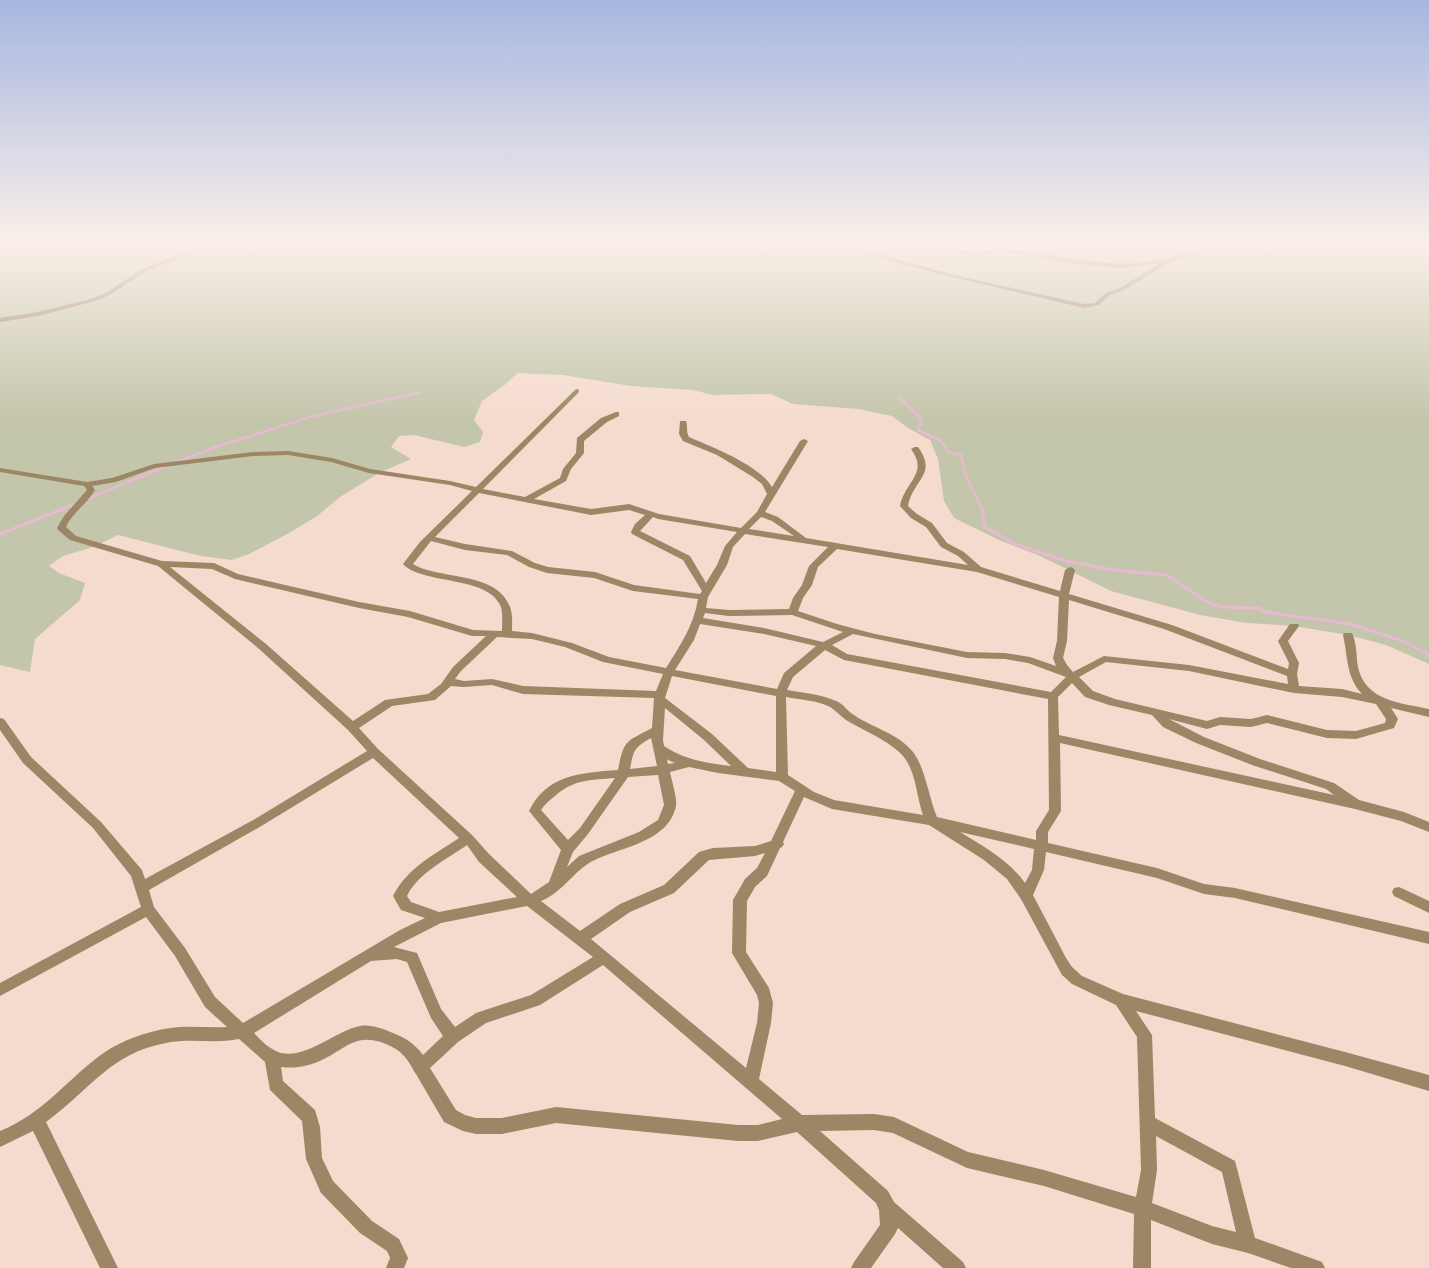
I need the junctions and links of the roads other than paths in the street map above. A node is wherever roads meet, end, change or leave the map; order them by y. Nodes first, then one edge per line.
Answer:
1 (88, 301) edge
2 (1063, 301) edge
3 (1100, 301) edge
4 (0, 320) edge
5 (577, 391) dead end
6 (616, 414) dead end
7 (683, 423) dead end
8 (804, 441) dead end
9 (915, 449) dead end
10 (0, 470) edge
11 (87, 484) junction
12 (477, 490) junction
13 (771, 494) junction
14 (526, 500) junction
15 (760, 513) junction
16 (651, 514) junction
17 (744, 531) junction
18 (429, 538) junction
19 (809, 542) junction
20 (835, 546) junction
21 (161, 564) junction
22 (978, 569) junction
23 (1070, 570) dead end
24 (705, 594) junction
25 (1064, 594) junction
26 (793, 612) junction
27 (699, 615) junction
28 (1294, 626) dead end
29 (852, 631) junction
30 (506, 633) junction
31 (494, 634) junction
32 (1348, 635) dead end
33 (824, 645) junction
34 (668, 672) junction
35 (1292, 674) junction
36 (1073, 676) junction
37 (448, 682) junction
38 (1294, 689) junction
39 (781, 692) junction
40 (1053, 696) junction
41 (660, 697) junction
42 (1382, 702) junction
43 (1156, 712) junction
44 (1429, 713) edge
45 (0, 722) edge
46 (352, 727) junction
47 (657, 730) junction
48 (1053, 738) junction
49 (658, 748) junction
50 (374, 752) junction
51 (689, 763) junction
52 (663, 770) junction
53 (623, 773) junction
54 (745, 773) junction
55 (782, 777) junction
56 (802, 790) junction
57 (1355, 804) junction
58 (932, 821) junction
59 (1429, 827) edge
60 (468, 838) junction
61 (778, 844) junction
62 (1042, 847) junction
63 (568, 849) junction
64 (555, 884) junction
65 (142, 887) junction
66 (1399, 892) dead end
67 (1026, 894) junction
68 (529, 900) junction
69 (1429, 907) edge
70 (148, 909) junction
71 (439, 918) junction
72 (581, 938) junction
73 (1429, 938) edge
74 (604, 957) junction
75 (366, 958) junction
76 (0, 990) edge
77 (1121, 1000) junction
78 (242, 1032) junction
79 (453, 1037) junction
80 (272, 1058) junction
81 (420, 1068) junction
82 (750, 1082) junction
83 (1429, 1083) edge
84 (36, 1119) junction
85 (1146, 1122) junction
86 (799, 1123) junction
87 (0, 1139) edge
88 (888, 1208) junction
89 (1143, 1208) junction
90 (1248, 1244) junction
91 (108, 1268) edge
92 (395, 1268) edge
93 (860, 1268) edge
94 (957, 1268) edge
95 (1142, 1268) edge
96 (1316, 1268) edge

1 - 4 street
2 - 3 street
5 - 12 street
6 - 14 street
7 - 13 street
8 - 13 street
9 - 22 street
10 - 11 street
11 - 12 street
11 - 21 street
12 - 14 street
12 - 18 street
13 - 15 street
14 - 16 street
15 - 17 street
15 - 19 street
16 - 17 street
16 - 24 street
17 - 19 street
17 - 24 street
18 - 24 street
18 - 30 street
19 - 20 street
20 - 22 street
20 - 26 street
21 - 31 street
21 - 46 street
22 - 25 street
23 - 25 street
24 - 27 street
25 - 35 street
25 - 36 street
26 - 27 street
26 - 29 street
27 - 33 street
27 - 34 street
28 - 35 street
29 - 33 street
29 - 36 street
30 - 31 street
30 - 34 street
31 - 37 street
32 - 42 street
33 - 39 street
33 - 40 street
34 - 39 street
34 - 41 street
35 - 38 street
36 - 38 street
36 - 40 street
36 - 43 street
37 - 41 street
37 - 46 street
38 - 42 street
39 - 55 street
39 - 58 street
40 - 48 street
41 - 47 street
41 - 54 street
42 - 43 street
42 - 44 street
43 - 57 street
45 - 65 street
46 - 50 street
47 - 49 street
47 - 53 street
48 - 57 street
48 - 62 street
49 - 51 street
49 - 52 street
50 - 60 street
50 - 65 street
51 - 52 street
51 - 54 street
52 - 53 street
52 - 64 street
53 - 63 street
53 - 63 street
54 - 55 street
55 - 56 street
56 - 58 street
56 - 61 street
57 - 59 street
58 - 62 street
58 - 67 street
60 - 68 street
60 - 71 street
61 - 72 street
61 - 82 street
62 - 67 street
62 - 73 street
63 - 64 street
64 - 68 street
65 - 70 street
66 - 69 street
67 - 77 street
68 - 71 street
68 - 72 street
70 - 76 street
70 - 78 street
71 - 75 street
72 - 74 street
74 - 79 street
74 - 82 street
75 - 78 street
75 - 79 street
77 - 83 street
77 - 85 street
78 - 80 street
78 - 84 street
79 - 81 street
80 - 81 street
80 - 92 street
81 - 86 street
82 - 86 street
84 - 87 street
84 - 91 street
85 - 89 street
85 - 90 street
86 - 88 street
86 - 89 street
88 - 93 street
88 - 94 street
89 - 90 street
89 - 95 street
90 - 96 street

